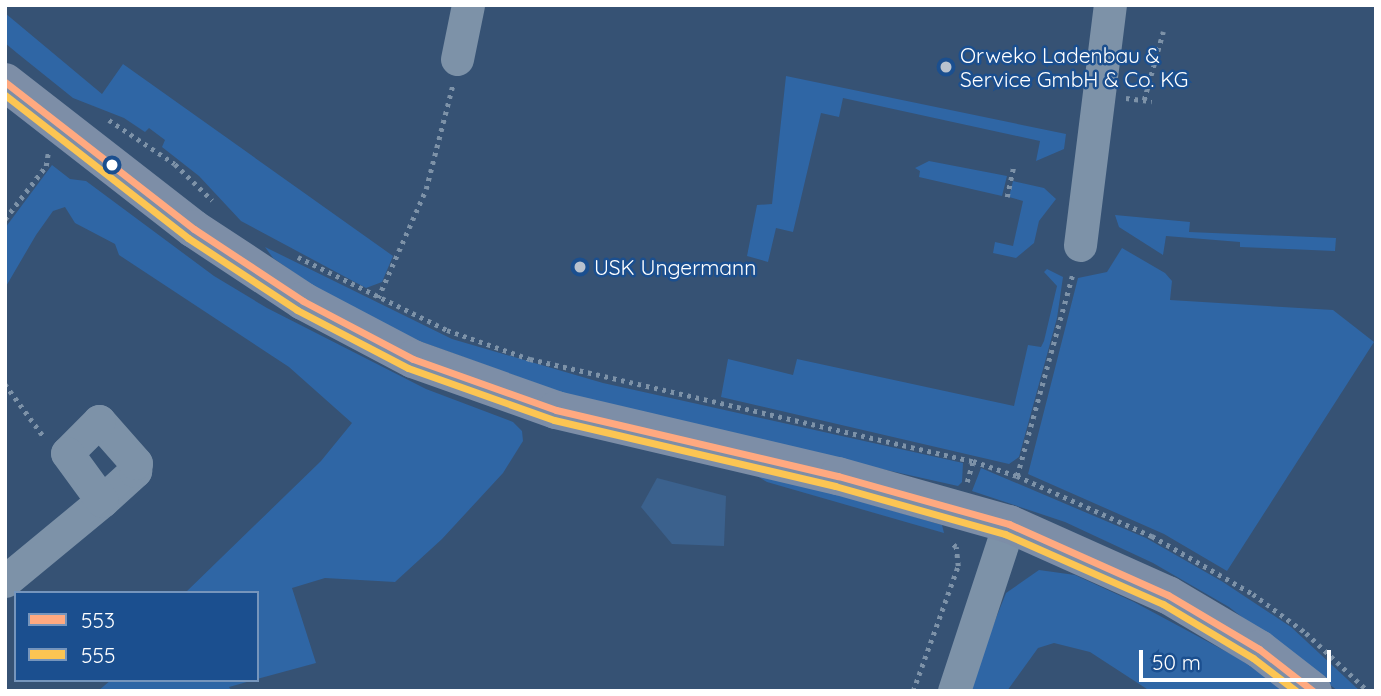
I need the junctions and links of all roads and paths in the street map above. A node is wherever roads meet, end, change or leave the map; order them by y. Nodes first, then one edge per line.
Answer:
1 (468, 5) edge
2 (1110, 5) edge
3 (1163, 32) dead end
4 (457, 60) joint
5 (5, 82) edge
6 (1129, 98) dead end
7 (1144, 100) junction
8 (1152, 101) dead end
9 (97, 114) dead end
10 (63, 129) junction
11 (1013, 168) dead end
12 (1007, 197) dead end
13 (221, 209) dead end
14 (5, 219) edge
15 (1080, 245) joint
16 (294, 255) dead end
17 (378, 298) junction
18 (5, 384) edge
19 (67, 453) junction
20 (1017, 476) junction
21 (103, 502) junction
22 (960, 510) junction
23 (1009, 524) junction
24 (5, 581) edge
25 (913, 691) edge
26 (954, 691) edge
27 (1313, 691) edge
28 (1368, 691) edge

1 - 4 street
2 - 15 street
3 - 7 path
4 - 17 path
5 - 10 main road
6 - 7 path
7 - 8 path
9 - 13 path
10 - 14 path
10 - 22 main road
11 - 12 path
15 - 20 path
16 - 17 path
17 - 20 path
18 - 19 path
19 - 21 street
19 - 21 street
20 - 28 path
21 - 24 street
22 - 23 main road
22 - 25 path
23 - 26 street
23 - 27 main road

